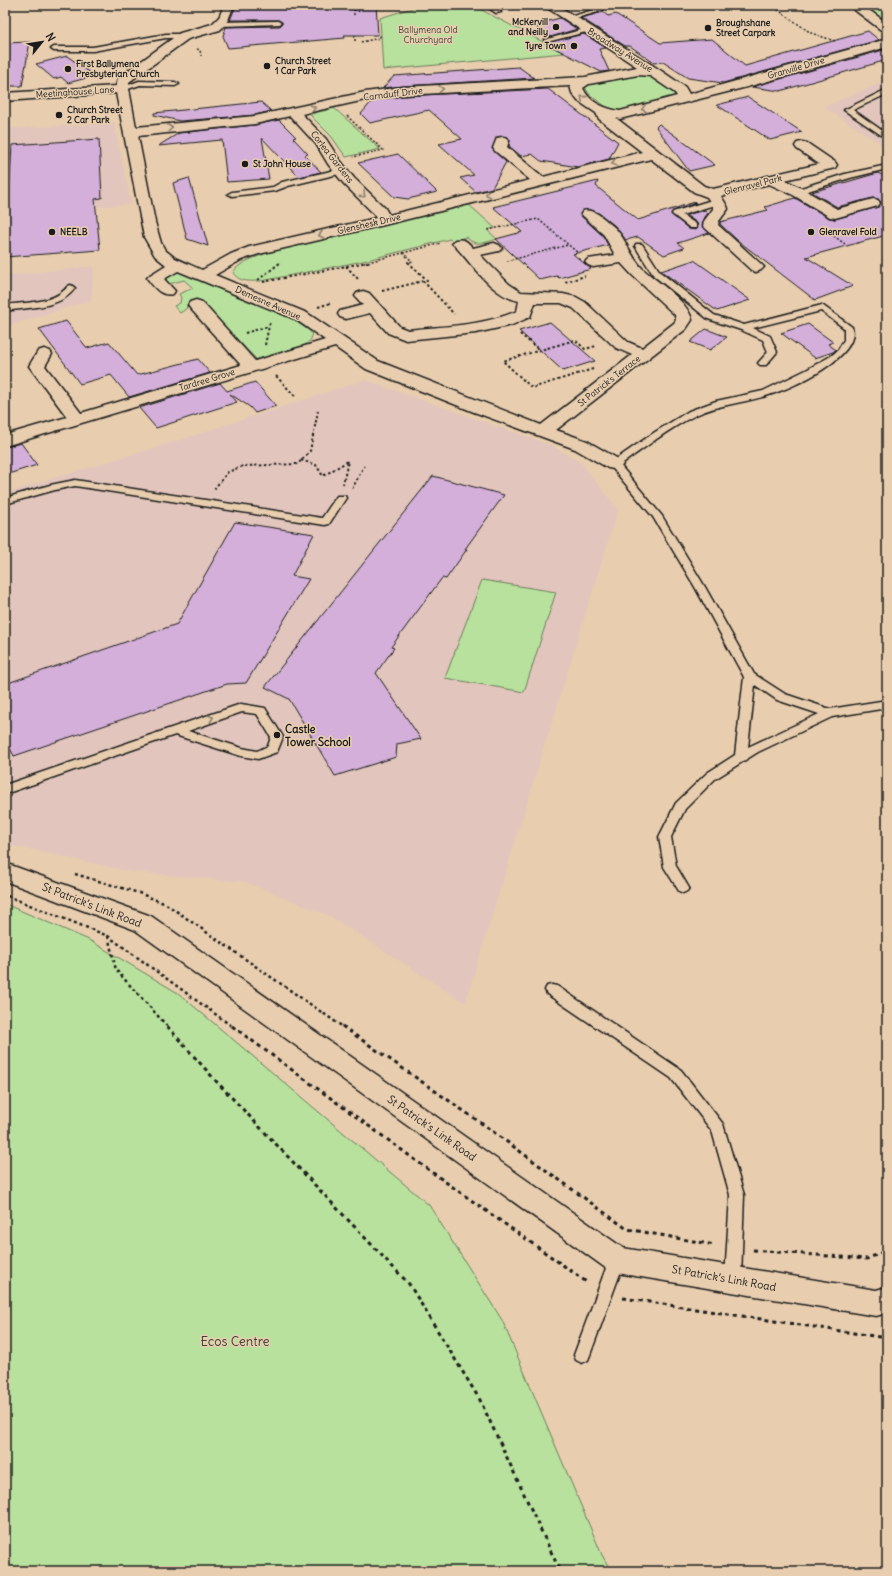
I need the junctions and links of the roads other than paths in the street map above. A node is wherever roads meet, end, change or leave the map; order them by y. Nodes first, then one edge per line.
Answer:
1 (229, 5) edge
2 (487, 5) edge
3 (549, 5) edge
4 (854, 5) edge
5 (600, 10) dead end
6 (498, 12) dead end
7 (568, 18) junction
8 (221, 22) junction
9 (278, 23) dead end
10 (884, 24) edge
11 (588, 30) junction
12 (184, 36) junction
13 (547, 40) dead end
14 (887, 43) edge
15 (54, 49) dead end
16 (655, 73) junction
17 (585, 81) junction
18 (126, 88) junction
19 (94, 92) junction
20 (887, 92) edge
21 (681, 95) junction
22 (5, 97) edge
23 (126, 104) junction
24 (293, 112) junction
25 (618, 120) junction
26 (132, 132) junction
27 (887, 137) edge
28 (502, 141) dead end
29 (802, 146) dead end
30 (652, 154) junction
31 (336, 166) junction
32 (887, 167) edge
33 (772, 180) junction
34 (539, 181) junction
35 (798, 192) junction
36 (232, 194) dead end
37 (715, 198) junction
38 (873, 203) dead end
39 (588, 214) dead end
40 (384, 221) junction
41 (694, 226) dead end
42 (640, 246) dead end
43 (494, 248) dead end
44 (625, 258) junction
45 (593, 262) road end
46 (177, 265) junction
47 (756, 267) dead end
48 (203, 275) junction
49 (71, 288) dead end
50 (167, 291) dead end
51 (528, 298) junction
52 (5, 308) edge
53 (196, 311) dead end
54 (346, 314) dead end
55 (744, 328) junction
56 (338, 341) junction
57 (44, 354) dead end
58 (638, 359) junction
59 (763, 363) dead end
60 (258, 364) junction
61 (77, 419) junction
62 (544, 431) junction
63 (5, 441) edge
64 (614, 464) junction
65 (340, 498) road end
66 (5, 501) edge
67 (750, 677) junction
68 (887, 704) edge
69 (830, 713) junction
70 (174, 731) junction
71 (741, 757) junction
72 (5, 790) edge
73 (5, 872) edge
74 (683, 888) dead end
75 (552, 990) dead end
76 (617, 1260) junction
77 (734, 1279) junction
78 (887, 1300) edge
79 (582, 1355) dead end

1 - 8 street
2 - 6 lane
3 - 7 street, Broadway Avenue
4 - 10 street
5 - 7 lane
7 - 11 street, Broadway Avenue
8 - 9 lane
8 - 12 street, Meetinghouse Lane
11 - 13 lane
11 - 16 street, Broadway Avenue
12 - 15 lane
12 - 18 street, Meetinghouse Lane
14 - 21 street, Granville Drive
16 - 17 street, Carnduff Drive
16 - 21 street, Broadway Avenue
24 -> 17 street, Carnduff Drive
25 -> 17 street, Glenravel Park
18 - 18 lane
18 - 19 street, Meetinghouse Lane
18 - 23 street, Demesne Avenue
19 - 22 street, Meetinghouse Lane
19 - 23 street
20 - 27 lane
21 -> 25 street, Granville Drive
23 - 26 street, Demesne Avenue
26 -> 24 street, Carnduff Drive
24 - 31 street, Corlea Gardens
25 - 30 street, Glenravel Park
26 - 46 street, Demesne Avenue
28 - 34 street
29 - 33 street, Glenravel Park
30 -> 34 street, Glenshesk Drive
30 - 37 street, Glenravel Park
31 - 36 lane
31 -> 40 street, Corlea Gardens
32 - 35 lane
33 - 35 street
33 - 37 street, Glenravel Park
34 -> 40 street, Glenshesk Drive
35 - 38 street
37 - 41 lane
37 - 47 street
39 - 44 street
40 -> 48 street, Glenshesk Drive
42 - 55 lane
43 - 51 street, St Patrick's Terrace
44 - 45 street
44 - 58 street
46 - 48 street, Demesne Avenue
46 - 50 street
48 - 56 street, Demesne Avenue
49 - 52 lane
51 - 54 street
51 - 58 street, St Patrick's Terrace
53 - 60 street
55 - 59 lane
55 - 64 lane
56 - 60 street, Tardree Grove
56 - 62 street, Demesne Avenue
57 - 61 street
58 - 62 street, St Patrick's Terrace
60 - 61 street, Tardree Grove
61 - 63 street, Tardree Grove
62 - 64 street, Demesne Avenue
64 - 67 lane
65 - 66 lane
67 - 69 lane
67 - 71 lane
68 - 69 lane
69 - 71 lane
70 -> 70 lane
70 - 72 lane
71 - 74 lane
73 - 76 street, St Patrick’s Link Road
75 - 77 lane
76 - 77 street, St Patrick’s Link Road
76 - 79 lane
77 - 78 street, St Patrick’s Link Road

